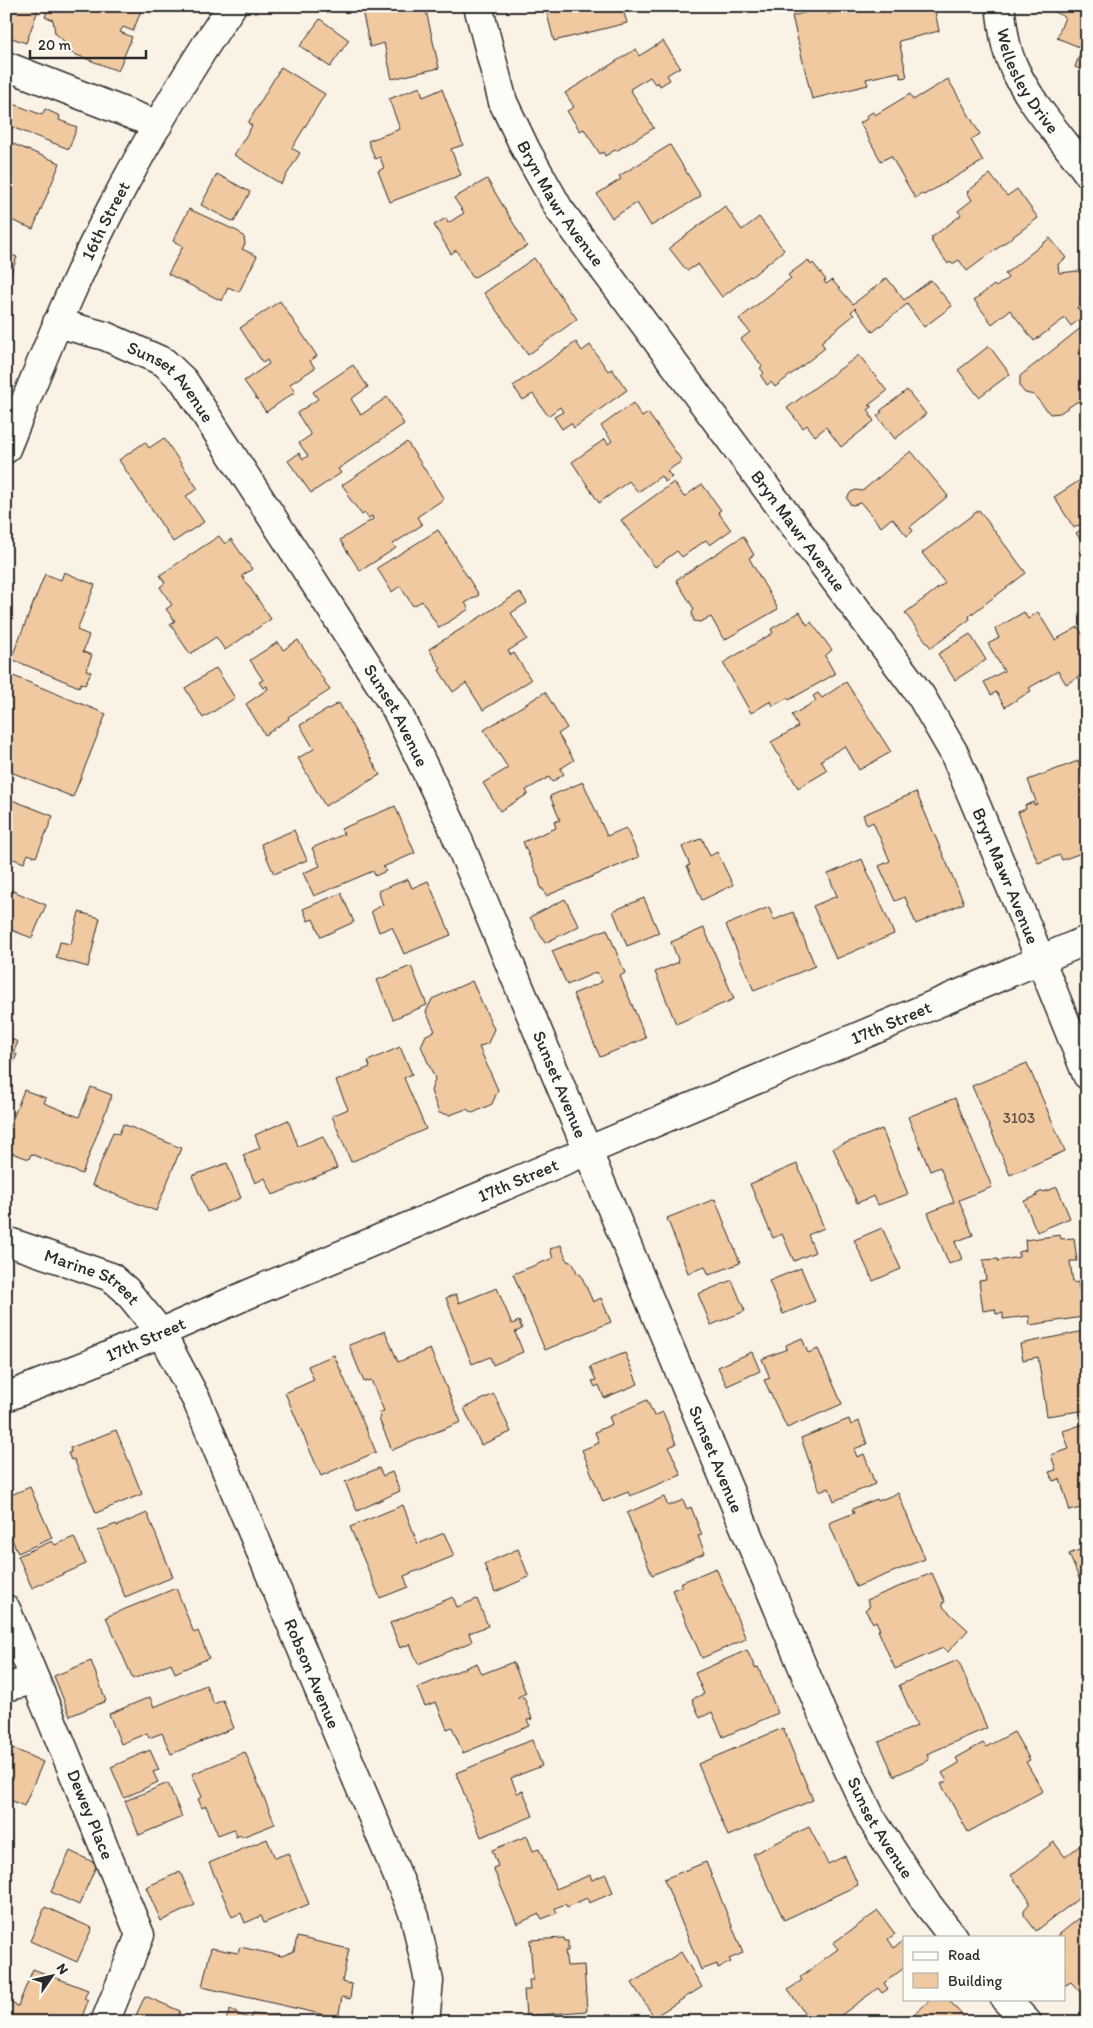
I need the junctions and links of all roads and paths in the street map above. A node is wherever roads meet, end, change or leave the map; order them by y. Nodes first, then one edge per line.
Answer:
1 (232, 6) edge
2 (478, 6) edge
3 (1000, 6) edge
4 (6, 66) edge
5 (158, 125) junction
6 (1087, 172) edge
7 (58, 324) junction
8 (6, 449) edge
9 (1087, 940) edge
10 (1040, 959) junction
11 (1087, 1075) edge
12 (588, 1151) junction
13 (6, 1241) edge
14 (161, 1333) junction
15 (6, 1397) edge
16 (6, 1609) edge
17 (35, 1680) junction
18 (6, 1687) edge
19 (952, 1936) edge
20 (1006, 2000) edge
21 (105, 2022) edge
22 (425, 2022) edge
23 (1027, 2022) edge

1 - 5 street, 16th Street
2 - 10 street, Bryn Mawr Avenue
3 - 6 street, Wellesley Drive
4 - 5 street
5 - 7 street, 16th Street
7 - 8 street, 16th Street
7 - 12 street, Sunset Avenue
9 - 10 street, 17th Street
10 - 11 street, Bryn Mawr Avenue
10 - 12 street, 17th Street
12 - 14 street, 17th Street
12 - 19 street, Sunset Avenue
13 - 14 street, Marine Street
14 - 15 street, 17th Street
14 - 22 street, Robson Avenue
16 - 17 street, Dewey Place
17 - 18 street
17 - 21 street, Dewey Place
20 - 23 street

